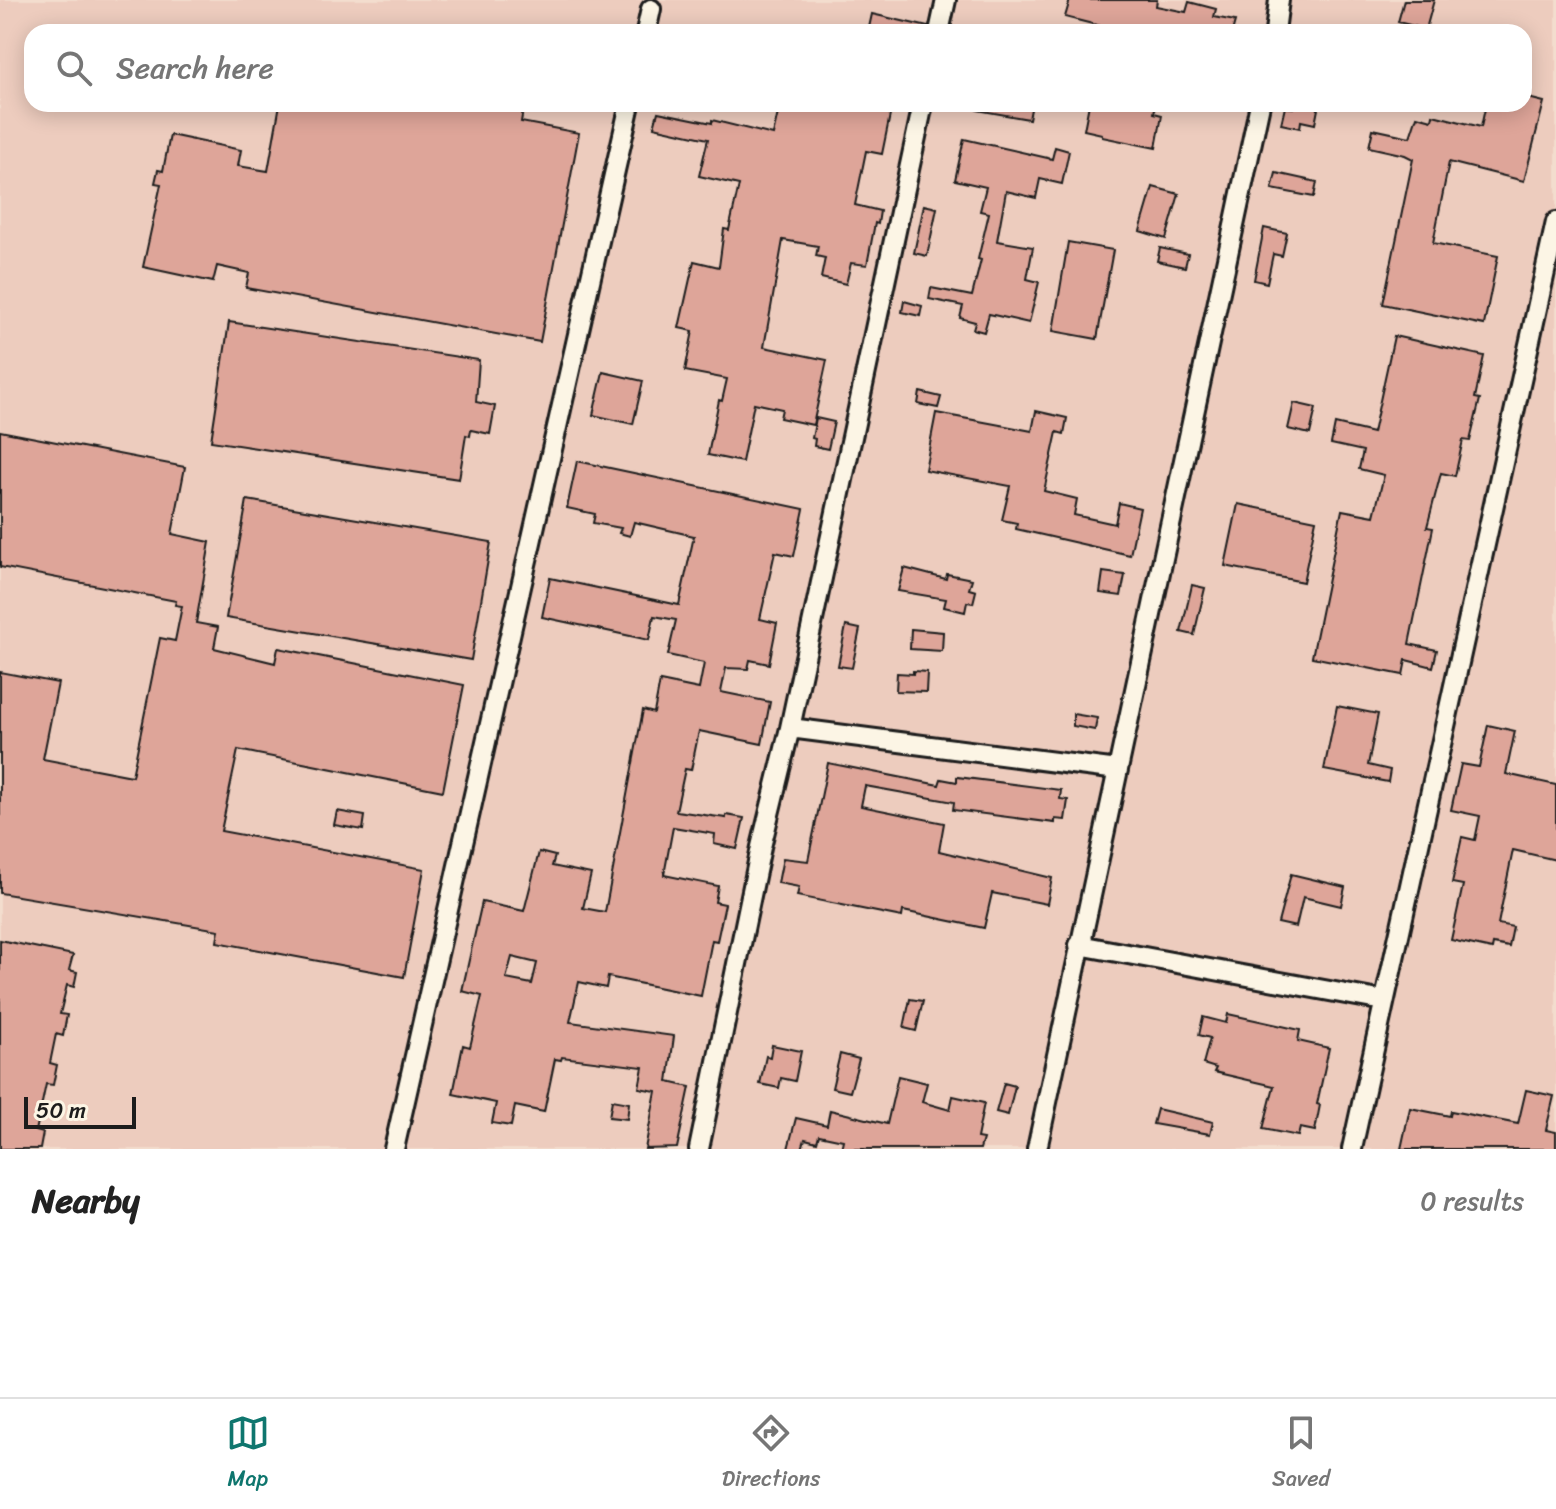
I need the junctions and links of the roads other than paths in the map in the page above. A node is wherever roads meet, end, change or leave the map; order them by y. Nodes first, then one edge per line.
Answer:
1 (946, 0) edge
2 (1279, 0) edge
3 (651, 9) dead end
4 (648, 24) edge
5 (941, 24) edge
6 (1276, 24) edge
7 (628, 112) edge
8 (921, 112) edge
9 (1258, 112) edge
10 (1556, 222) edge
11 (790, 728) junction
12 (1118, 770) junction
13 (1079, 945) junction
14 (1384, 1001) junction
15 (394, 1149) edge
16 (699, 1149) edge
17 (1037, 1149) edge
18 (1352, 1149) edge

1 - 5 street
2 - 6 street
3 - 4 street
7 - 15 street
8 - 11 street
9 - 12 street
10 - 14 street
11 - 12 street
11 - 16 street
12 - 13 street
13 - 14 street
13 - 17 street
14 - 18 street

